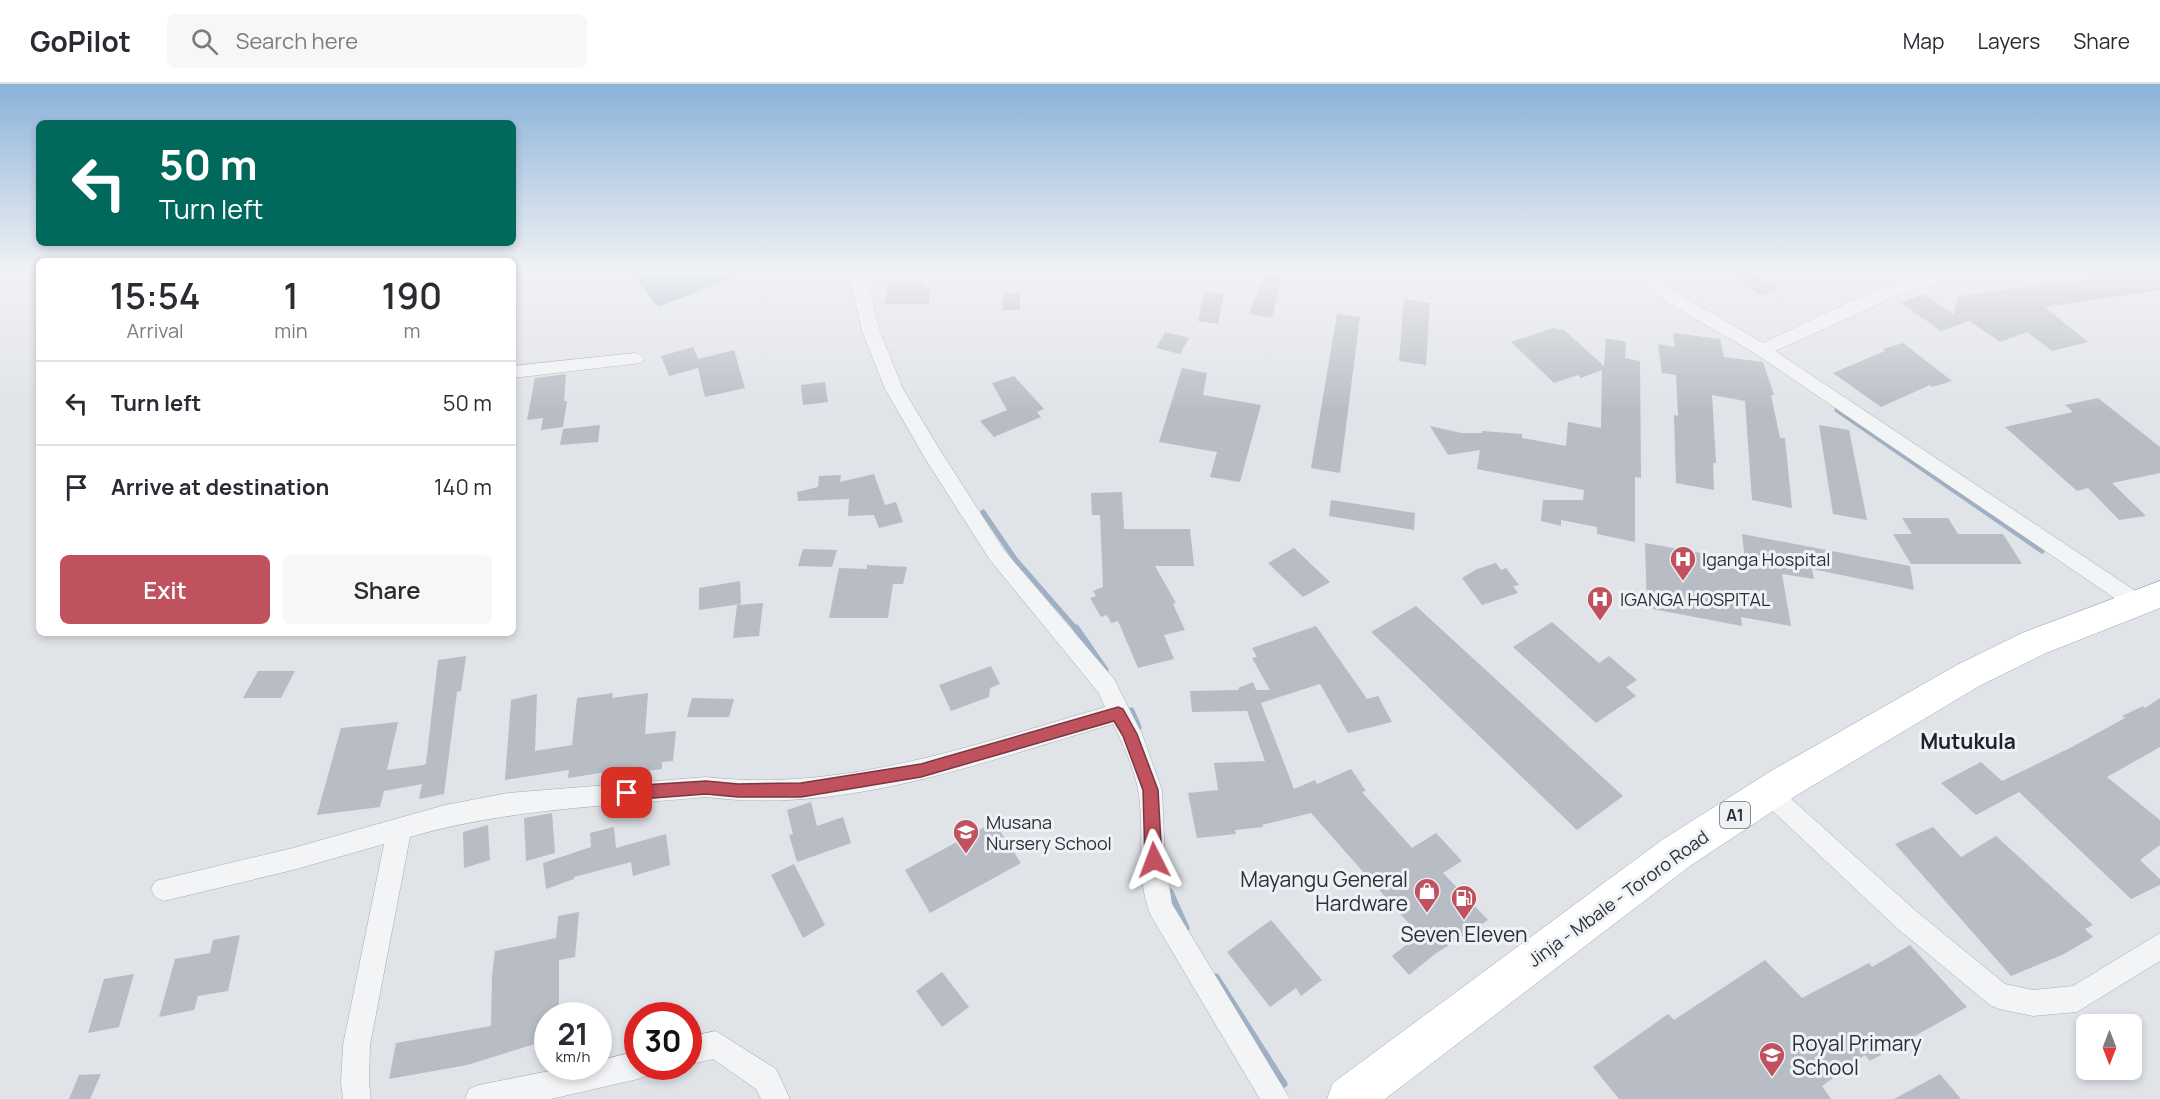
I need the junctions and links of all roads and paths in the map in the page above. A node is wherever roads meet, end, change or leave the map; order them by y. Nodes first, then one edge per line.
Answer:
1 (868, 318) edge
2 (1708, 318) edge
3 (1832, 318) edge
4 (1762, 350) junction
5 (635, 359) dead end
6 (516, 372) edge
7 (2148, 598) edge
8 (1118, 713) junction
9 (1769, 793) junction
10 (399, 829) junction
11 (164, 889) dead end
12 (2160, 946) edge
13 (702, 1048) edge
14 (624, 1068) edge
15 (357, 1099) edge
16 (478, 1099) edge
17 (777, 1099) edge
18 (1276, 1099) edge
19 (1349, 1099) edge

1 - 8 street
2 - 4 street
3 - 4 street
4 - 7 street
5 - 6 street
7 - 9 main road, Jinja - Mbale - Tororo Road / A1
8 - 10 street
8 - 18 street
9 - 12 street
9 - 19 main road, Jinja - Mbale - Tororo Road / A1
10 - 11 street
10 - 15 street
13 - 17 street
14 - 16 street

